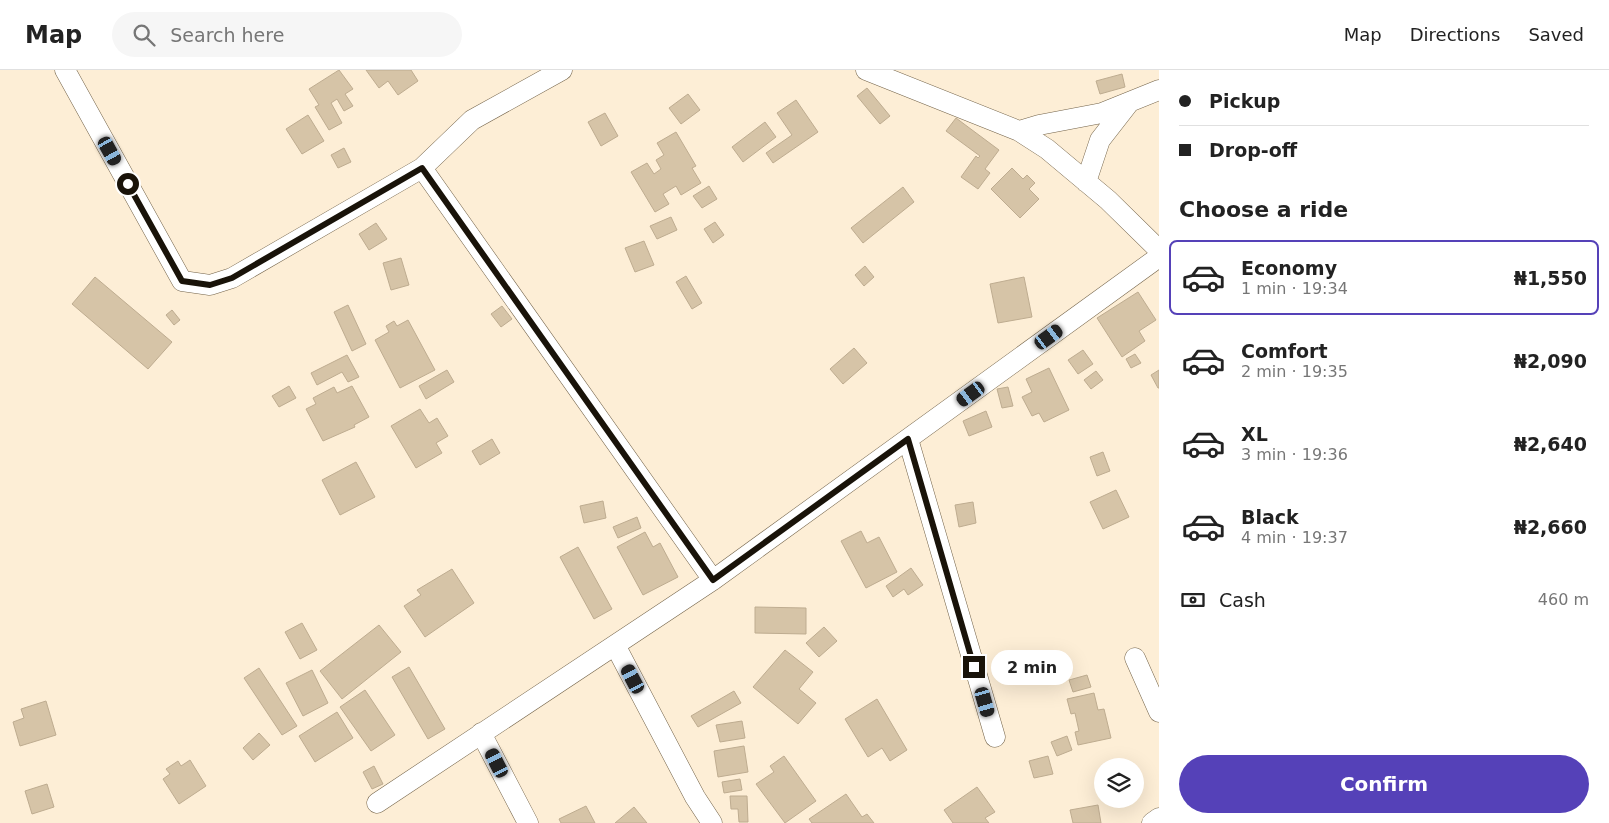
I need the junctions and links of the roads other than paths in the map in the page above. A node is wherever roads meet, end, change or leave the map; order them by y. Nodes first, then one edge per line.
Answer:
1 (65, 70) edge
2 (562, 70) edge
3 (866, 70) edge
4 (1159, 90) edge
5 (1128, 104) junction
6 (1018, 131) junction
7 (422, 168) junction
8 (1086, 182) junction
9 (1159, 250) edge
10 (1159, 257) edge
11 (908, 439) junction
12 (713, 580) junction
13 (615, 645) junction
14 (1135, 658) dead end
15 (1159, 712) edge
16 (482, 733) junction
17 (995, 738) dead end
18 (377, 803) dead end
19 (1159, 818) edge
20 (528, 823) edge
21 (712, 823) edge
22 (1152, 823) edge

1 - 7 street
2 - 7 street
3 - 6 street
4 - 5 street
5 - 6 street
5 - 8 street
6 - 8 street
7 - 12 street
8 - 9 street
10 - 11 street
11 - 12 street
11 - 17 street
12 - 13 street
13 - 16 street
13 - 21 street
14 - 15 street
16 - 18 street
16 - 20 street
19 - 22 street

